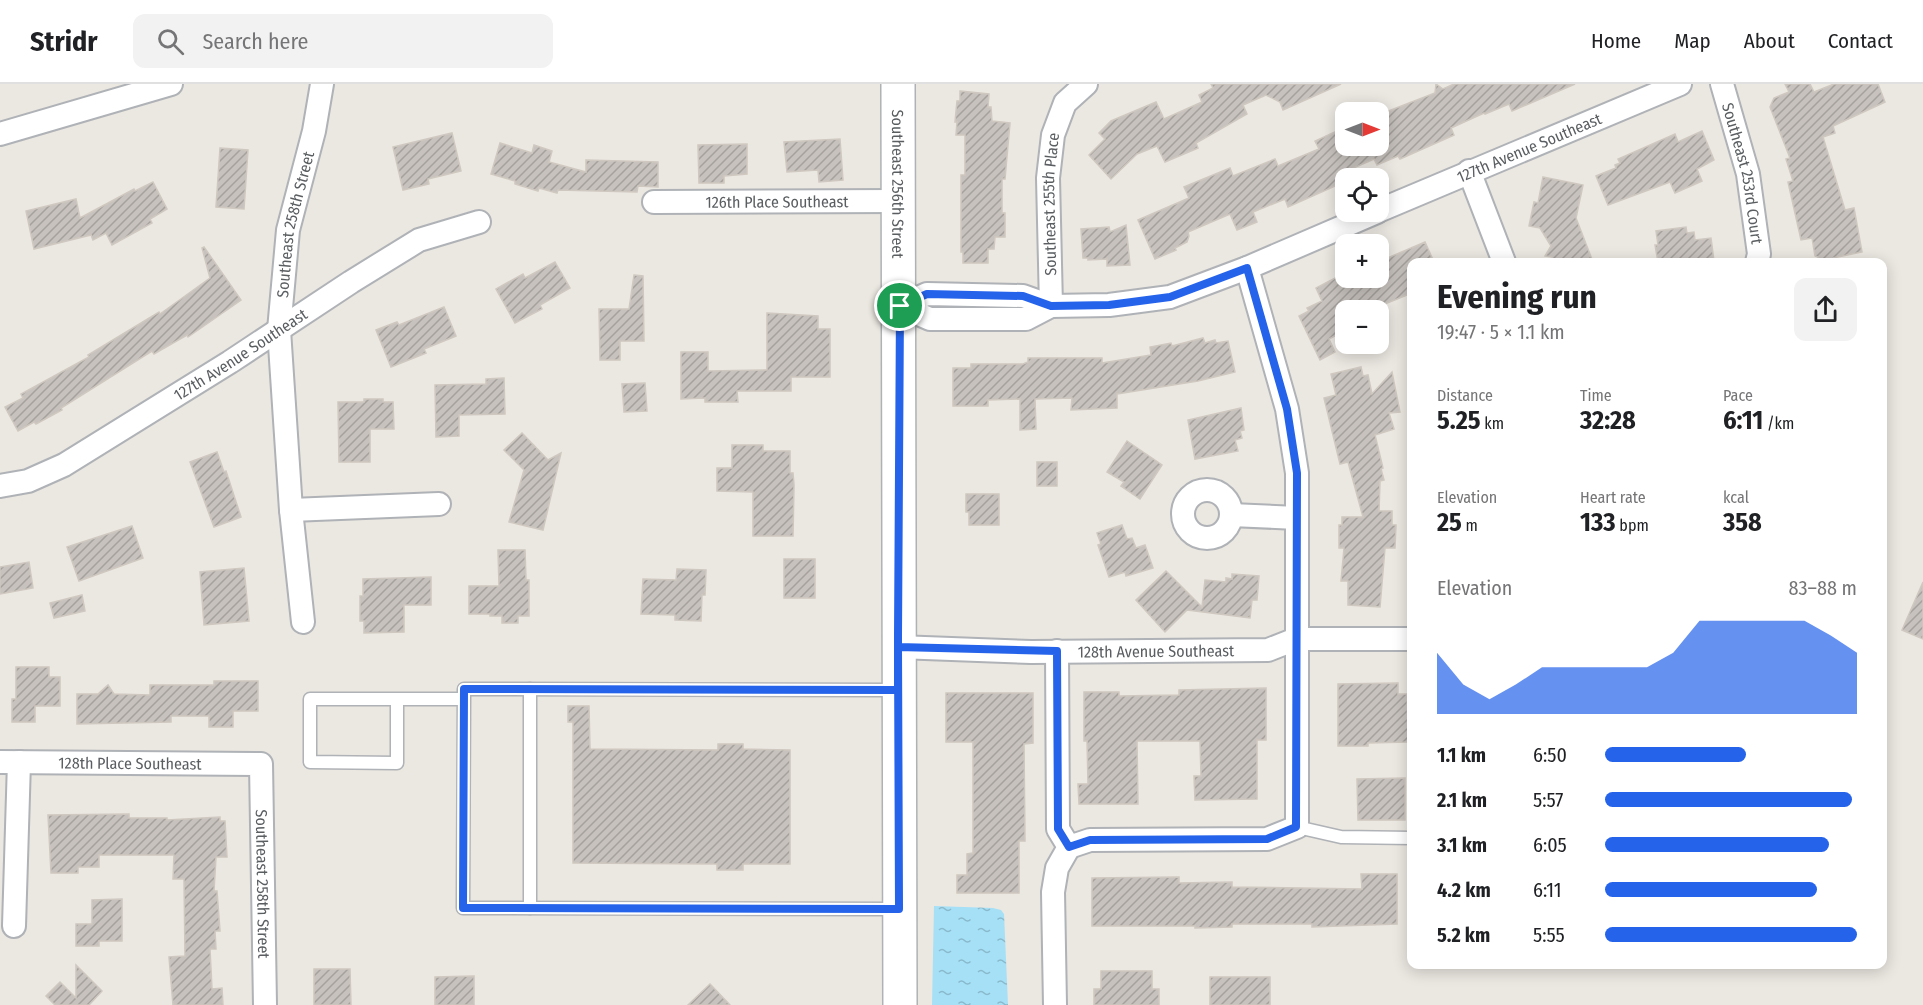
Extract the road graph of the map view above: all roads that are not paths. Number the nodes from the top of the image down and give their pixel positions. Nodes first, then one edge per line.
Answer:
1 (171, 84) edge
2 (322, 84) edge
3 (898, 84) edge
4 (1086, 84) edge
5 (1680, 84) edge
6 (1722, 84) edge
7 (0, 134) edge
8 (1469, 171) junction
9 (899, 201) junction
10 (654, 202) dead end
11 (1389, 206) edge
12 (479, 222) dead end
13 (1353, 222) edge
14 (1502, 258) edge
15 (1758, 258) edge
16 (1247, 268) junction
17 (900, 306) junction
18 (1051, 306) junction
19 (279, 330) junction
20 (0, 486) edge
21 (439, 504) dead end
22 (291, 510) junction
23 (1231, 515) dead end
24 (1297, 518) junction
25 (303, 622) dead end
26 (1296, 639) junction
27 (1407, 639) edge
28 (898, 647) junction
29 (1057, 651) junction
30 (530, 689) junction
31 (898, 690) junction
32 (397, 699) junction
33 (463, 699) junction
34 (10, 762) edge
35 (261, 764) joint
36 (1296, 827) junction
37 (1407, 838) edge
38 (1069, 847) junction
39 (530, 908) junction
40 (899, 909) junction
41 (14, 926) dead end
42 (265, 1005) edge
43 (900, 1005) edge
44 (1055, 1005) edge

1 - 7 street
2 - 19 street, Southeast 258th Street
3 - 9 main road, Southeast 256th Street
4 - 18 street, Southeast 255th Place
5 - 8 street, 127th Avenue Southeast
6 - 15 street, Southeast 253rd Court
8 - 11 street, 127th Avenue Southeast
8 - 14 street
9 - 10 street, 126th Place Southeast
9 - 17 main road, Southeast 256th Street
12 - 19 street, 127th Avenue Southeast
13 - 16 street, 127th Avenue Southeast
16 - 18 street, 127th Avenue Southeast
16 - 24 street
17 - 18 street, 127th Avenue Southeast
17 - 28 main road, Southeast 256th Street
19 - 20 street, 127th Avenue Southeast
19 - 22 street, Southeast 258th Street
21 - 22 street
22 - 25 street, Southeast 258th Street
23 - 24 street
24 - 26 street
26 - 27 street, 128th Avenue Southeast
26 - 29 street, 128th Avenue Southeast
26 - 36 street
28 - 29 street, 128th Avenue Southeast
28 - 31 main road, Southeast 256th Street
29 - 38 street
30 - 31 lane
30 - 33 lane
30 - 39 lane
31 - 40 main road, Southeast 256th Street
32 - 32 lane
32 - 33 lane
33 - 39 lane
34 - 35 street, 128th Place Southeast
34 - 41 street
35 - 42 street, Southeast 258th Street
36 - 37 lane
36 - 38 street
38 - 44 street
39 - 40 lane
40 - 43 main road, Southeast 256th Street

